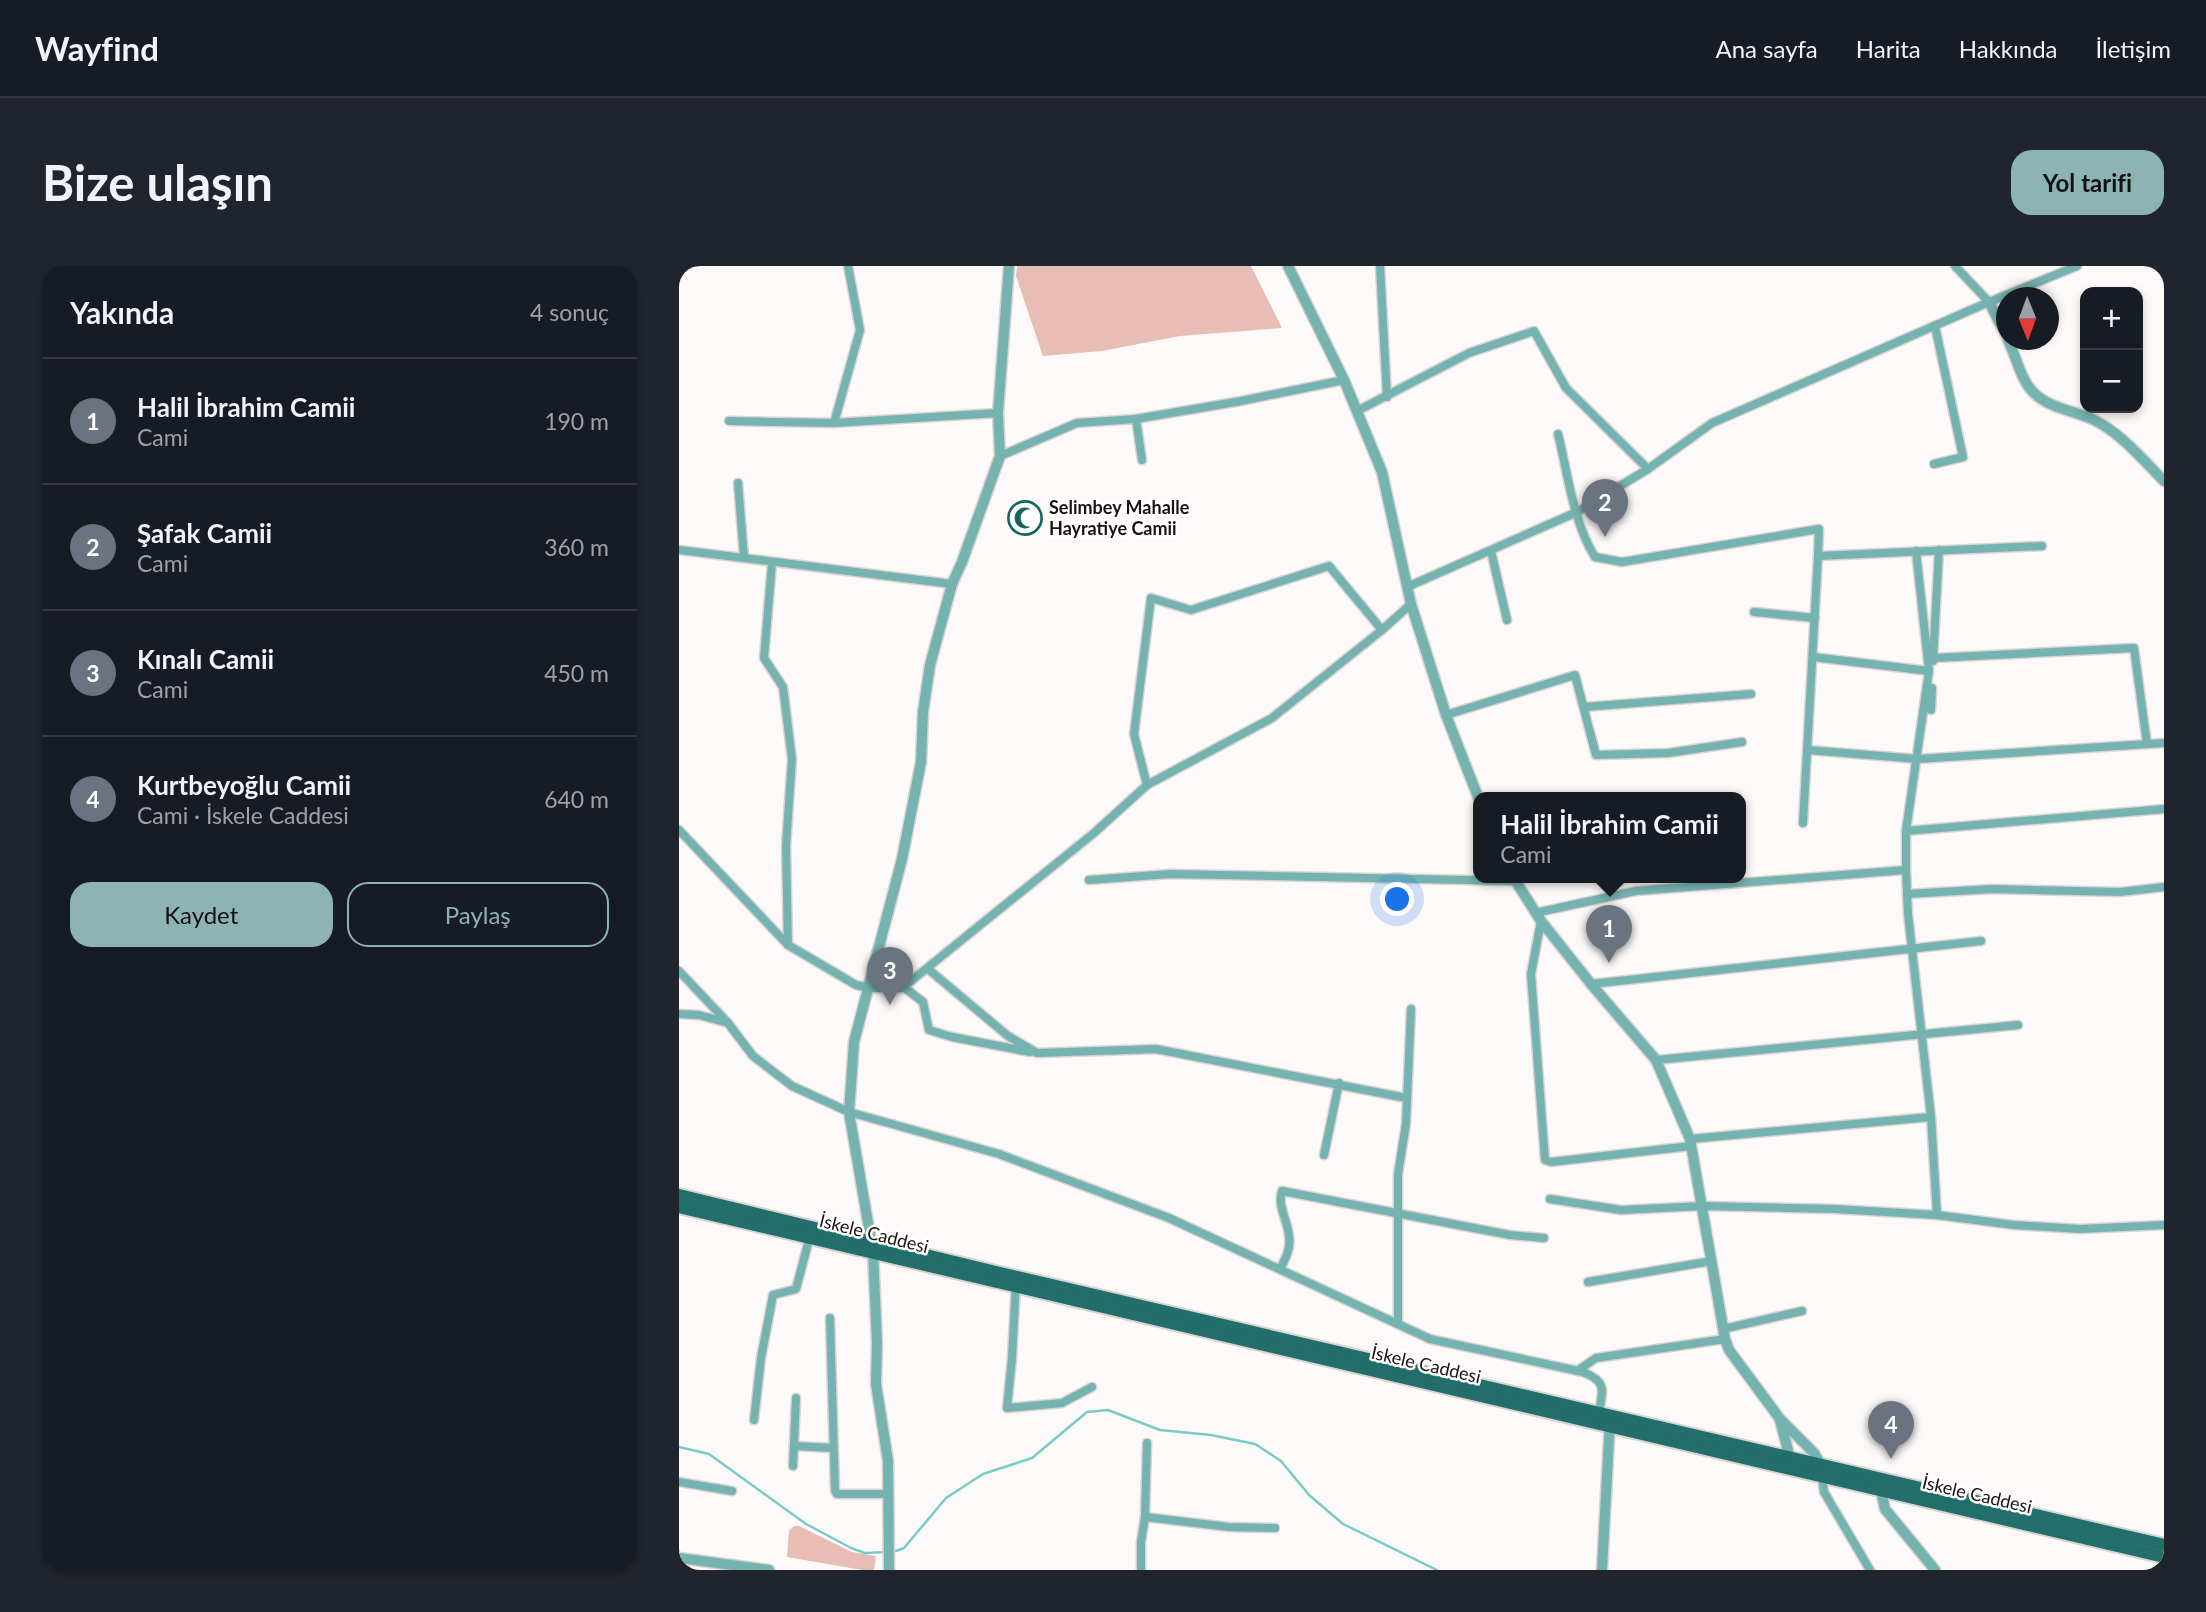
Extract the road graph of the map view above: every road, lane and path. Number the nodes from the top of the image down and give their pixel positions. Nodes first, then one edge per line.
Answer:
1 (848, 266) edge
2 (1009, 266) edge
3 (1288, 266) edge
4 (1380, 266) edge
5 (1955, 266) edge
6 (2077, 266) edge
7 (1989, 302) junction
8 (1996, 316) edge
9 (1935, 326) junction
10 (2012, 350) edge
11 (1344, 380) junction
12 (1387, 397) junction
13 (1357, 411) junction
14 (999, 413) junction
15 (1136, 419) junction
16 (729, 421) dead end
17 (834, 423) junction
18 (1558, 434) dead end
19 (1000, 456) junction
20 (1142, 460) dead end
21 (1934, 464) dead end
22 (1648, 469) junction
23 (2164, 481) edge
24 (738, 483) dead end
25 (1577, 512) junction
26 (2042, 546) dead end
27 (679, 550) edge
28 (1939, 550) junction
29 (1491, 551) junction
30 (1916, 551) junction
31 (1818, 556) junction
32 (744, 558) junction
33 (772, 563) junction
34 (952, 584) junction
35 (1408, 587) junction
36 (1411, 604) junction
37 (1754, 612) dead end
38 (1815, 618) junction
39 (1507, 620) dead end
40 (1382, 630) junction
41 (1814, 657) junction
42 (1934, 658) junction
43 (1929, 671) junction
44 (1751, 694) dead end
45 (1584, 707) junction
46 (1931, 710) dead end
47 (1446, 715) junction
48 (1742, 741) dead end
49 (2164, 743) edge
50 (2147, 744) junction
51 (1808, 750) junction
52 (1918, 759) junction
53 (1147, 785) junction
54 (1476, 792) edge
55 (2164, 809) edge
56 (1803, 823) dead end
57 (679, 830) edge
58 (1906, 831) junction
59 (1906, 870) junction
60 (1473, 878) edge
61 (1746, 879) edge
62 (1089, 880) dead end
63 (1517, 883) edge
64 (1703, 883) edge
65 (2164, 887) edge
66 (1907, 894) junction
67 (1538, 917) junction
68 (1981, 941) dead end
69 (788, 945) junction
70 (1913, 949) junction
71 (928, 969) junction
72 (679, 971) edge
73 (1591, 984) junction
74 (869, 988) junction
75 (905, 988) junction
76 (1412, 1009) dead end
77 (679, 1014) edge
78 (728, 1023) junction
79 (2018, 1025) dead end
80 (1923, 1034) junction
81 (1037, 1053) junction
82 (1655, 1060) junction
83 (1339, 1083) junction
84 (1406, 1098) junction
85 (849, 1112) junction
86 (1931, 1117) junction
87 (1691, 1142) junction
88 (1324, 1155) dead end
89 (679, 1195) edge
90 (1550, 1199) dead end
91 (1703, 1206) junction
92 (679, 1207) edge
93 (1397, 1212) junction
94 (1937, 1215) junction
95 (2164, 1225) edge
96 (810, 1236) junction
97 (1544, 1238) dead end
98 (873, 1247) junction
99 (1712, 1261) junction
100 (1280, 1269) junction
101 (1016, 1282) junction
102 (1587, 1282) dead end
103 (1802, 1311) dead end
104 (830, 1318) dead end
105 (1398, 1324) junction
106 (1724, 1334) junction
107 (1577, 1371) junction
108 (1092, 1387) dead end
109 (796, 1398) dead end
110 (1606, 1418) junction
111 (1780, 1419) junction
112 (754, 1420) dead end
113 (1147, 1443) dead end
114 (794, 1446) junction
115 (833, 1448) junction
116 (1790, 1458) junction
117 (793, 1466) dead end
118 (1821, 1471) junction
119 (679, 1482) edge
120 (732, 1491) dead end
121 (1881, 1491) junction
122 (889, 1494) junction
123 (1145, 1517) junction
124 (1275, 1528) dead end
125 (2164, 1545) edge
126 (2164, 1556) edge
127 (679, 1558) edge
128 (889, 1568) edge
129 (769, 1570) edge
130 (1141, 1570) edge
131 (1602, 1570) edge
132 (1870, 1570) edge
133 (1935, 1570) edge

1 - 17 street
2 - 14 street
3 - 11 street
4 - 12 street
5 - 7 street
6 - 7 street
7 - 8 street
7 - 9 street
9 - 21 street
9 - 22 street
10 - 23 street
11 - 13 street
11 - 15 street
12 - 13 street
12 - 22 street
13 - 35 street
14 - 17 street
14 - 19 street
15 - 19 street
15 - 20 street
16 - 17 street
18 - 25 street
19 - 34 street
22 - 25 street
24 - 32 street
25 - 29 street
25 - 31 street
26 - 28 street
27 - 32 street
28 - 30 street
28 - 42 street
29 - 35 street
29 - 39 street
30 - 31 street
30 - 43 street
31 - 38 street
32 - 33 street
33 - 34 street
33 - 69 street
34 - 74 street
35 - 36 street
36 - 40 street
36 - 47 street
37 - 38 street
38 - 41 street
40 - 53 street
40 - 53 street
41 - 43 street
41 - 51 street
42 - 46 street
42 - 50 street
43 - 52 street
44 - 45 street
45 - 47 street
45 - 48 street
47 - 54 street
49 - 50 street
50 - 52 street
51 - 52 street
51 - 56 street
52 - 58 street
53 - 71 street
55 - 58 street
57 - 69 street
58 - 59 street
59 - 61 street
59 - 66 street
60 - 62 street
63 - 67 street
64 - 67 street
65 - 66 street
66 - 70 street
67 - 73 street
67 - 87 street
68 - 70 street
69 - 74 street
70 - 73 street
70 - 80 street
71 - 75 street
71 - 81 street
72 - 78 street
73 - 82 street
74 - 75 street
74 - 85 street
75 - 81 street
76 - 84 street
77 - 78 street
78 - 85 street
79 - 80 street
80 - 82 street
80 - 86 street
81 - 83 street
82 - 87 street
83 - 84 street
83 - 88 street
84 - 93 street
85 - 98 street
85 - 100 street
86 - 87 street
86 - 94 street
87 - 91 street
89 - 98 main road
90 - 91 street
91 - 94 street
91 - 99 street
92 - 96 main road, İskele Caddesi
93 - 97 street
93 - 100 street
93 - 105 street
94 - 95 street
96 - 98 main road, İskele Caddesi
96 - 112 street
98 - 101 main road, İskele Caddesi
98 - 122 street
99 - 102 street
99 - 106 street
100 - 105 street
101 - 108 street
101 - 110 main road, İskele Caddesi
101 - 110 main road
103 - 106 street
104 - 115 street
105 - 107 street
106 - 107 street
106 - 111 street
107 - 110 street
109 - 114 street
110 - 116 main road
110 - 118 main road, İskele Caddesi
110 - 131 street
111 - 116 street
111 - 118 street
113 - 123 street
114 - 115 street
114 - 117 street
115 - 122 street
116 - 118 main road
118 - 121 main road, İskele Caddesi
118 - 125 main road
118 - 132 street
119 - 120 street
121 - 126 main road, İskele Caddesi
121 - 133 street
122 - 128 street
123 - 124 street
123 - 130 street
127 - 129 street

